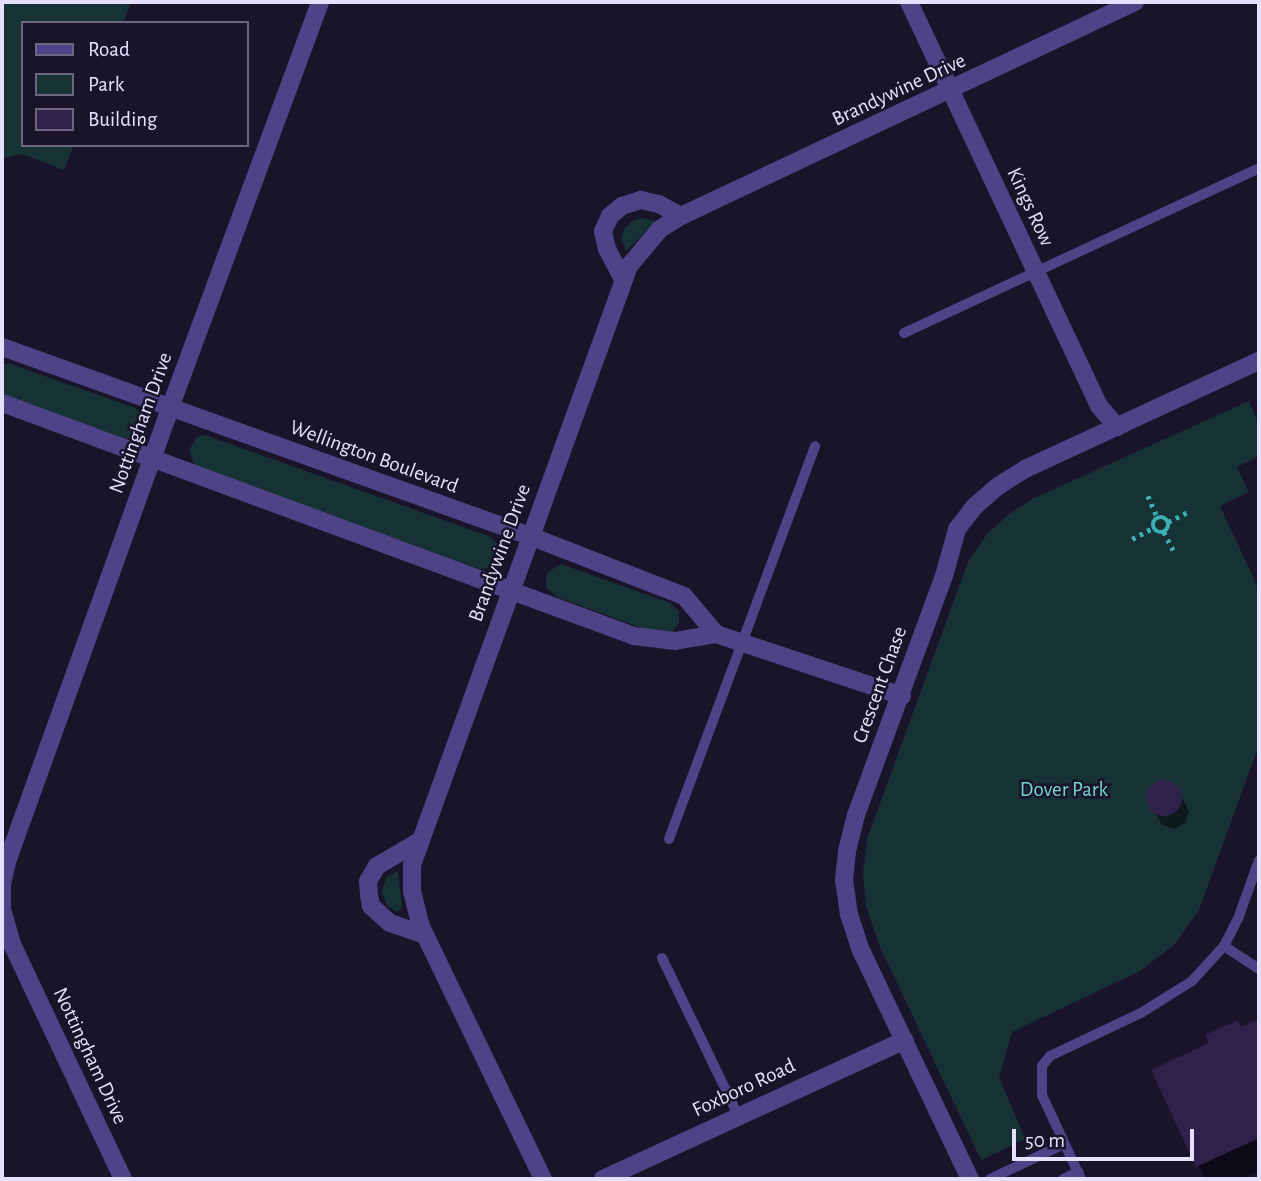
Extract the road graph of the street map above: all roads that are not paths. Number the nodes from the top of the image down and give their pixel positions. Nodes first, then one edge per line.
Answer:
1 (320, 2) edge
2 (909, 2) edge
3 (1135, 2) edge
4 (950, 91) junction
5 (1259, 168) edge
6 (681, 216) junction
7 (1036, 273) junction
8 (623, 279) junction
9 (904, 333) dead end
10 (2, 347) edge
11 (1259, 361) edge
12 (2, 403) edge
13 (170, 408) junction
14 (1116, 427) junction
15 (815, 446) dead end
16 (151, 460) junction
17 (530, 536) junction
18 (510, 589) junction
19 (716, 634) junction
20 (741, 642) junction
21 (902, 696) junction
22 (669, 839) dead end
23 (418, 842) junction
24 (1259, 860) edge
25 (5, 861) edge
26 (425, 935) junction
27 (1224, 946) junction
28 (9, 950) edge
29 (662, 958) dead end
30 (1259, 968) edge
31 (905, 1041) junction
32 (738, 1115) junction
33 (1064, 1144) junction
34 (1079, 1176) edge
35 (123, 1179) edge
36 (543, 1179) edge
37 (603, 1179) edge
38 (970, 1179) edge
39 (990, 1179) edge
40 (1063, 1179) edge

1 - 13 street, Nottingham Drive
2 - 4 street, Kings Row
3 - 4 street, Brandywine Drive
4 - 6 street, Brandywine Drive
4 - 7 street, Kings Row
5 - 7 lane
6 - 8 street, Brandywine Drive
6 - 8 street
7 - 9 lane
7 - 14 street, Kings Row
8 - 17 street, Brandywine Drive
10 - 13 street, Wellington Boulevard
11 - 14 street, Crescent Chase
12 - 16 street
13 - 16 street, Nottingham Drive
13 - 17 street, Wellington Boulevard
14 - 21 street, Crescent Chase
15 - 20 lane
16 - 18 street
16 - 25 street, Nottingham Drive
17 - 18 street, Brandywine Drive
17 - 19 street, Wellington Boulevard
18 - 19 street
18 - 23 street, Brandywine Drive
19 - 20 street
20 - 21 street
20 - 22 lane
21 - 31 street, Crescent Chase
23 - 26 street, Brandywine Drive
23 - 26 street
24 - 27 lane
25 - 28 street, Nottingham Drive
26 - 36 street, Brandywine Drive
27 - 30 lane
27 - 33 lane
28 - 35 street, Nottingham Drive
29 - 32 lane
31 - 32 street, Foxboro Road
31 - 38 street, Crescent Chase
32 - 37 street, Foxboro Road
33 - 34 lane
33 - 39 lane
34 - 40 lane

